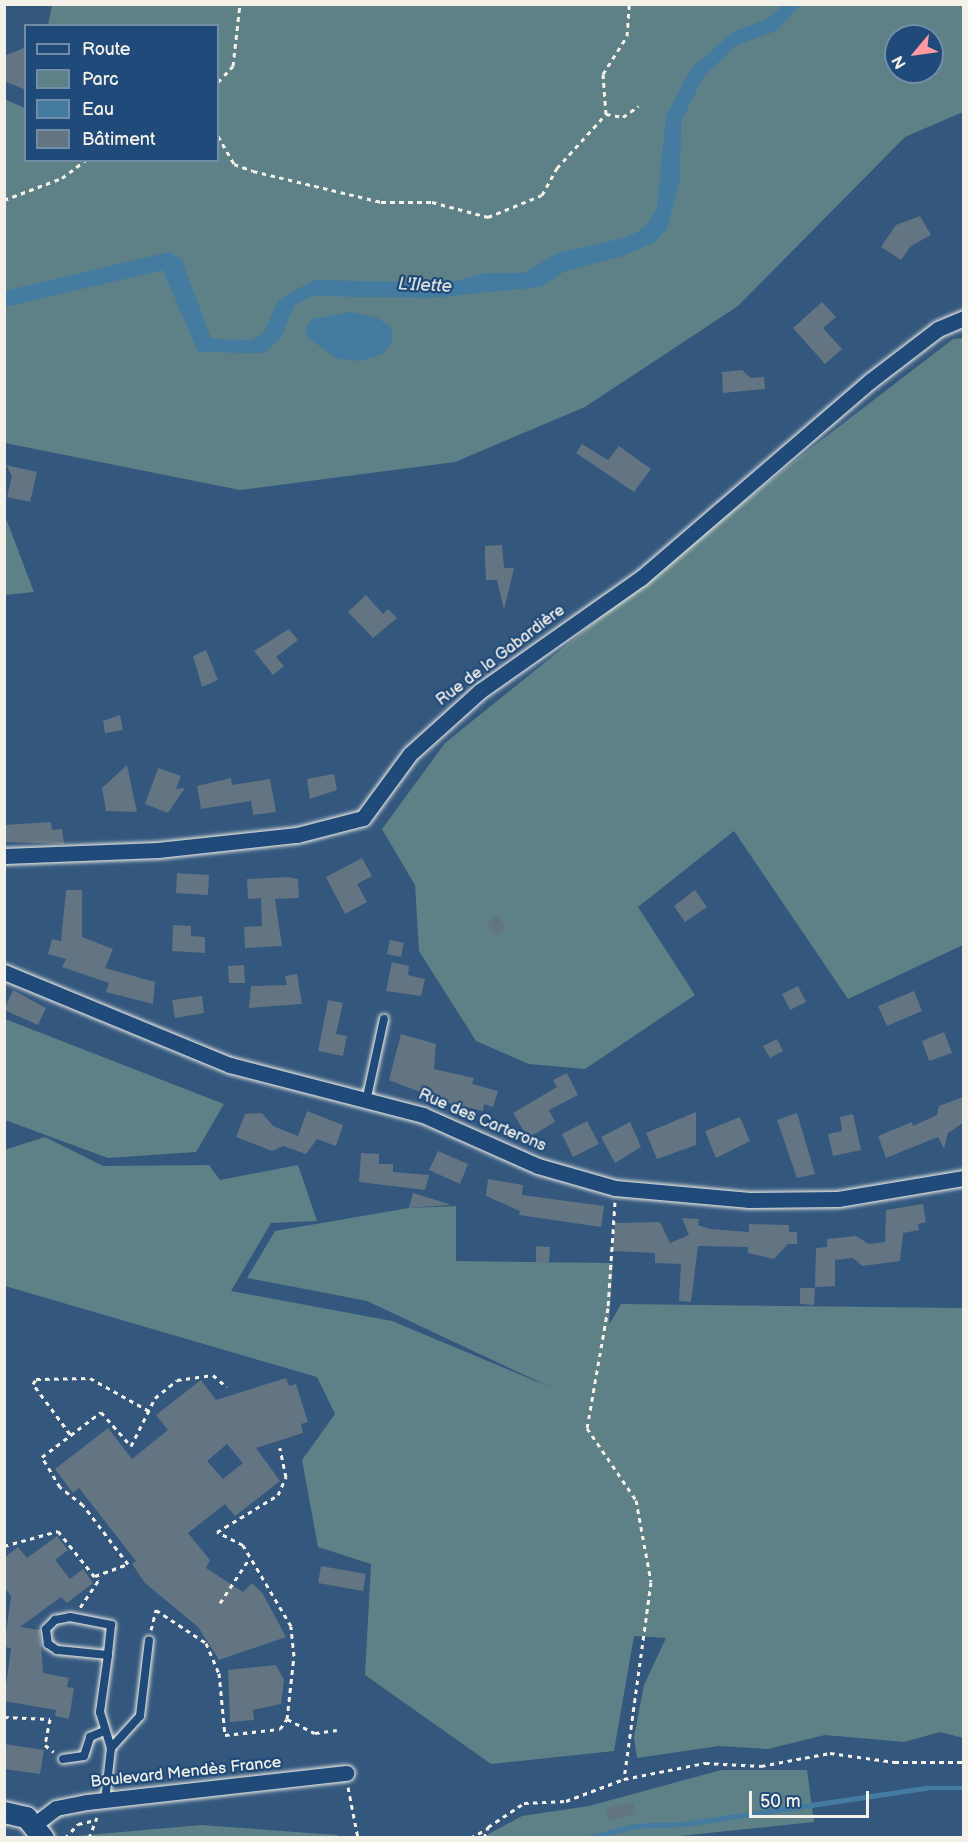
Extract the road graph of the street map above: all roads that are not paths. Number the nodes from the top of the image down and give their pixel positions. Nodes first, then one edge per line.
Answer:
1 (963, 318) edge
2 (4, 856) edge
3 (4, 972) edge
4 (384, 1019) dead end
5 (367, 1097) junction
6 (963, 1178) edge
7 (148, 1641) road end
8 (108, 1655) junction
9 (104, 1731) junction
10 (111, 1748) junction
11 (63, 1759) road end
12 (346, 1773) road end
13 (102, 1801) junction
14 (4, 1812) edge
15 (39, 1831) edge

1 - 2 street, Rue de la Gabardière
3 - 5 street, Rue des Carterons
4 - 5 lane
5 - 6 street, Rue des Carterons
7 - 10 lane
8 - 8 lane
8 - 9 lane
9 - 10 lane
9 - 11 lane
10 - 13 lane
12 - 13 street, Boulevard Mendès France
13 - 15 street, Boulevard Mendès France
14 - 15 street

